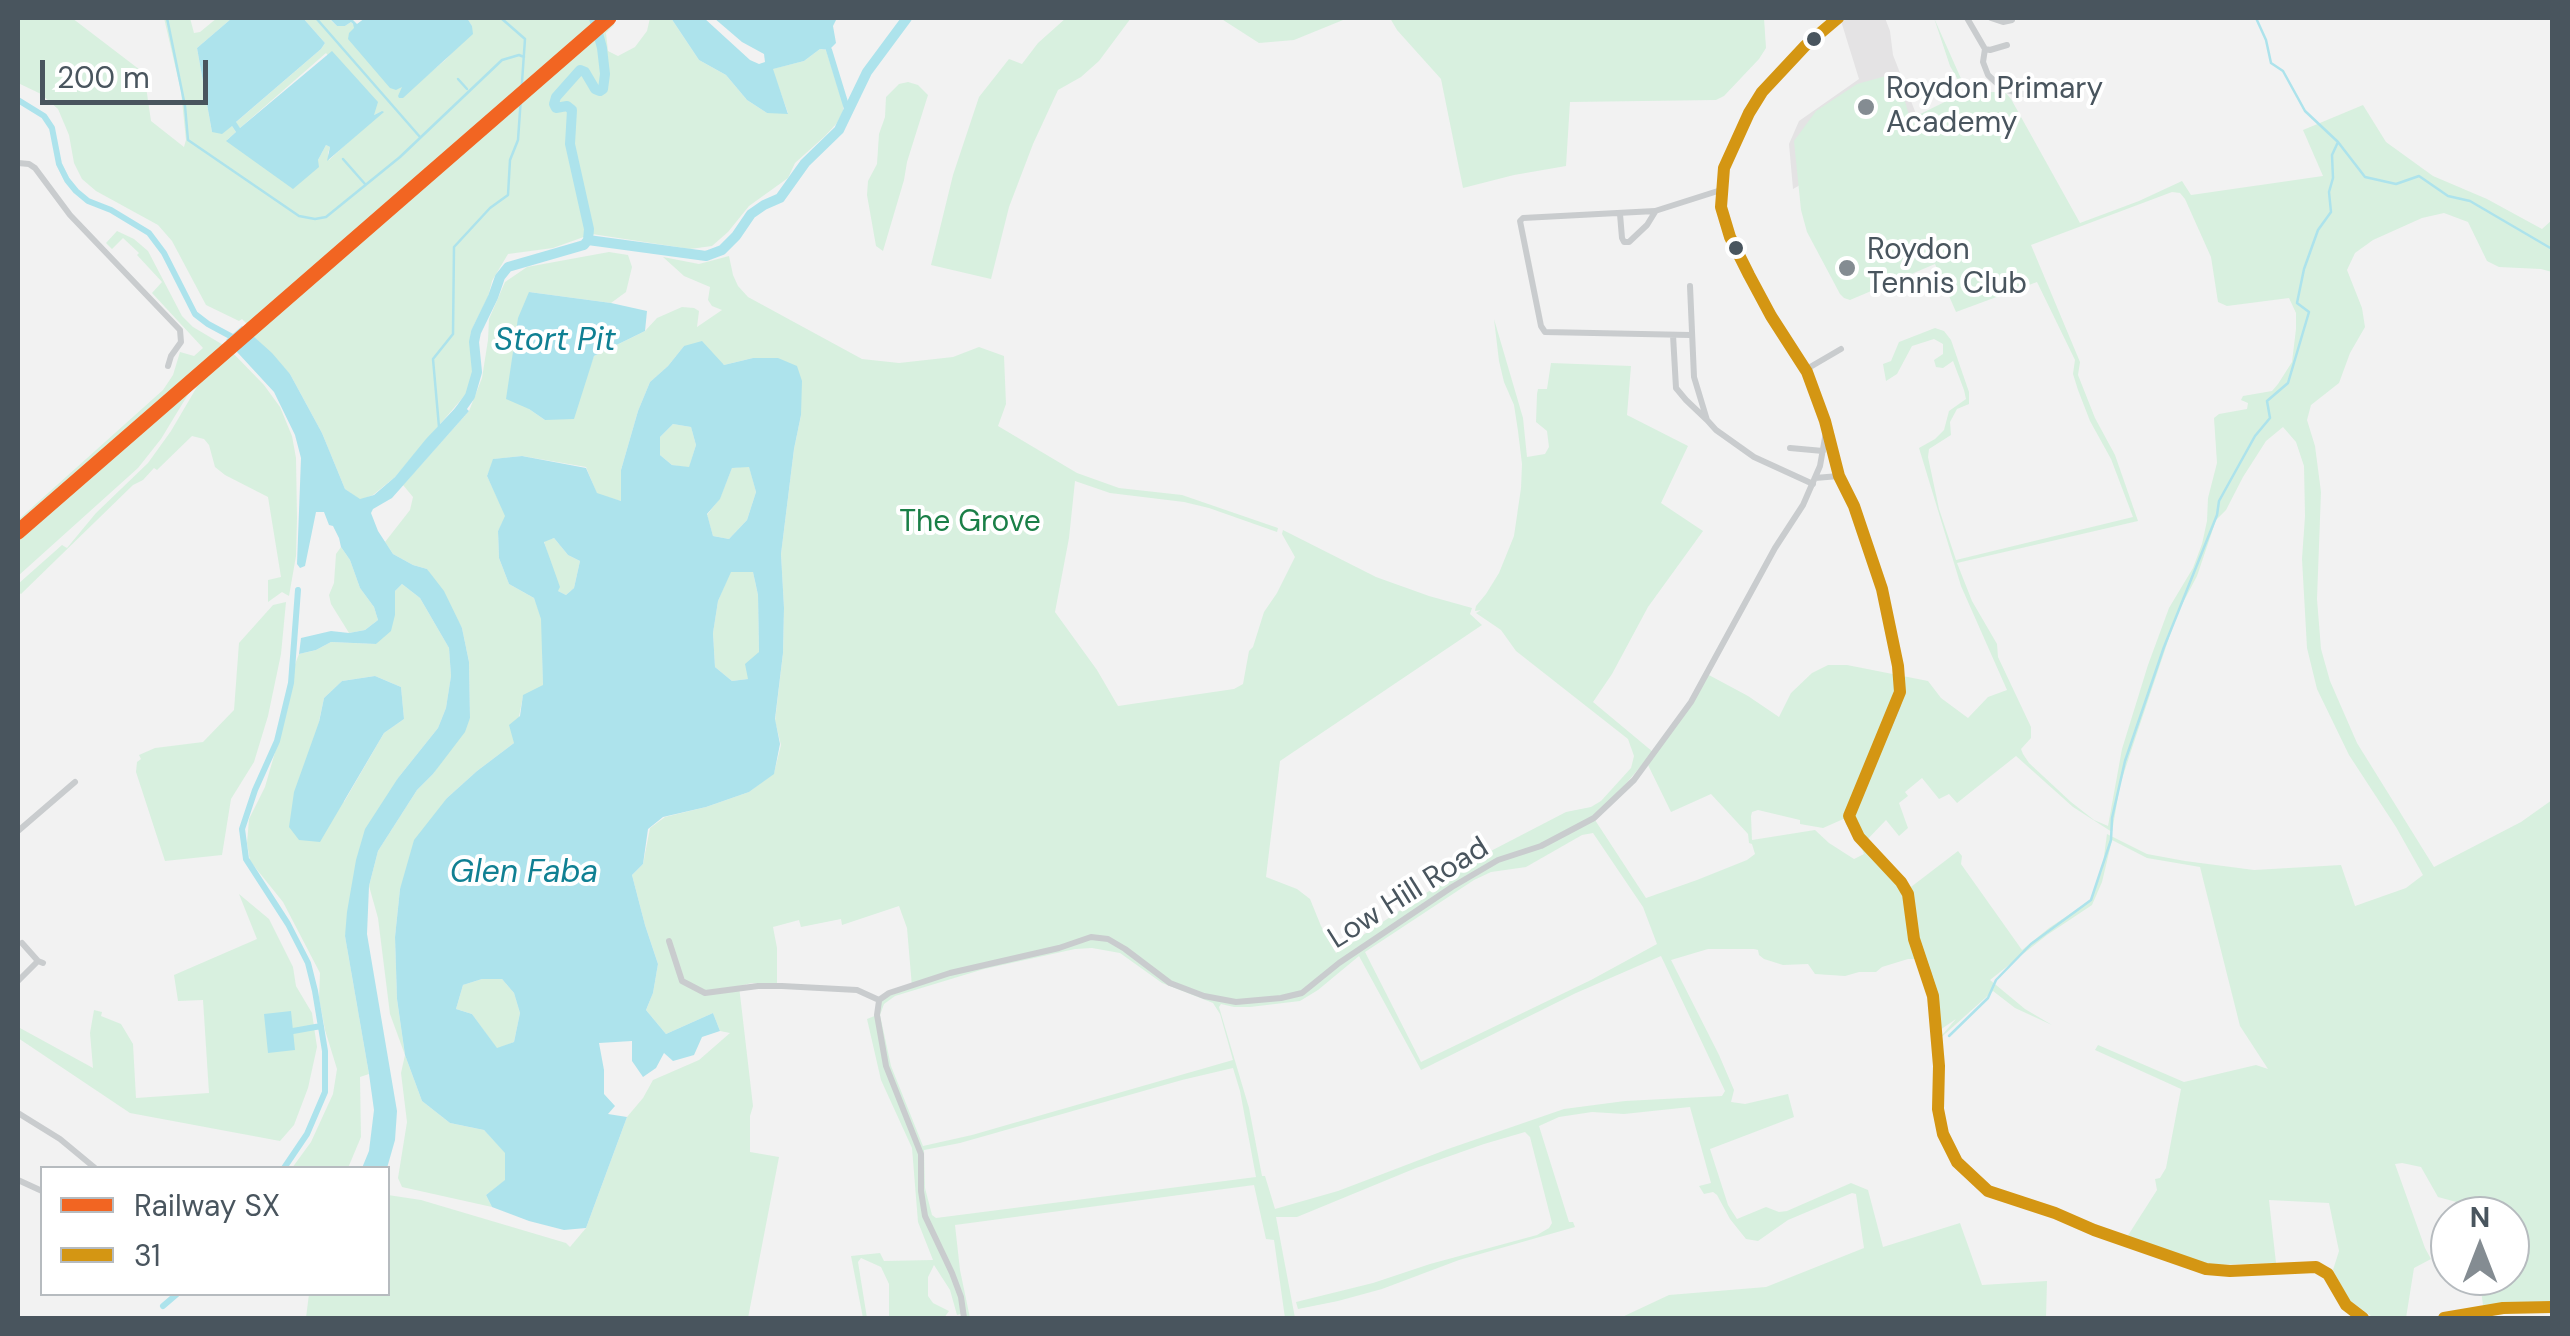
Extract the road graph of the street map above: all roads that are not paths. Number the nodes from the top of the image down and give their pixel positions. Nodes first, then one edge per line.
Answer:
1 (1838, 18) edge
2 (1967, 18) edge
3 (1992, 18) edge
4 (2012, 20) edge
5 (2006, 46) dead end
6 (1985, 49) junction
7 (2032, 96) dead end
8 (18, 163) edge
9 (1721, 190) junction
10 (1656, 212) junction
11 (1620, 214) junction
12 (1690, 286) dead end
13 (1673, 334) junction
14 (1690, 335) junction
15 (1842, 349) dead end
16 (168, 366) dead end
17 (1806, 370) junction
18 (1702, 400) junction
19 (1692, 406) junction
20 (1707, 420) junction
21 (1826, 432) junction
22 (1790, 448) dead end
23 (1823, 451) junction
24 (1839, 476) junction
25 (1814, 481) junction
26 (76, 782) dead end
27 (18, 832) edge
28 (669, 941) dead end
29 (22, 943) dead end
30 (18, 981) edge
31 (879, 1000) junction
32 (18, 1112) edge
33 (92, 1166) edge
34 (2552, 1307) edge
35 (964, 1318) edge
36 (2363, 1318) edge
37 (2444, 1318) edge

1 - 9 main road
2 - 6 street
3 - 4 street
5 - 6 street
6 - 7 street
8 - 16 street
9 - 10 street
9 - 17 main road
10 - 11 street
10 - 11 street
11 - 13 street
12 - 14 street
13 - 14 street
13 - 19 street
14 - 18 street
15 - 17 street
17 - 21 main road
18 - 19 street
18 - 20 street
19 - 20 street
20 - 25 street
21 - 23 street, Low Hill Road
21 - 24 main road
22 - 23 street
23 - 25 street, Low Hill Road
24 - 25 street
24 - 36 main road
25 - 31 street, Low Hill Road
26 - 27 street
28 - 31 street
29 - 30 street
31 - 35 street
32 - 33 street
34 - 37 main road

